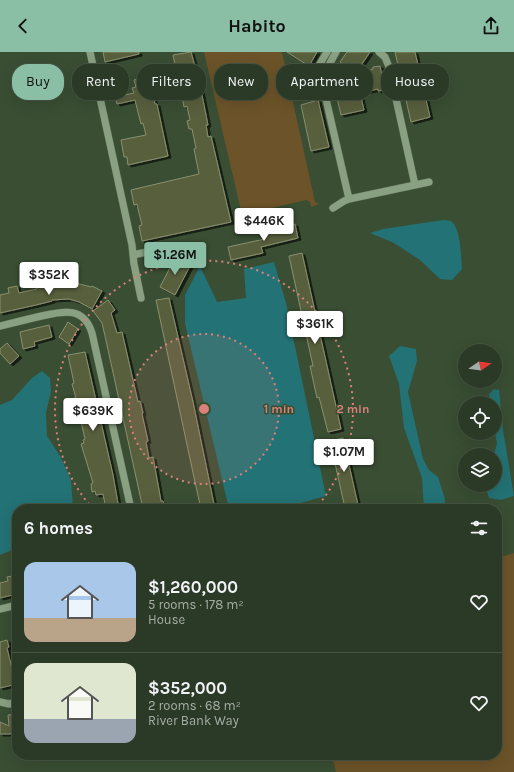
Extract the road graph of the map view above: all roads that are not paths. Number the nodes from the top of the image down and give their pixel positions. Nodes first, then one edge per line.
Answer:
1 (90, 52) edge
2 (328, 52) edge
3 (336, 52) edge
4 (380, 52) edge
5 (320, 64) edge
6 (329, 64) edge
7 (326, 100) edge
8 (429, 182) dead end
9 (416, 185) junction
10 (349, 199) junction
11 (333, 208) dead end
12 (165, 248) dead end
13 (134, 255) junction
14 (141, 298) dead end
15 (0, 326) edge
16 (130, 504) edge
17 (12, 606) edge
18 (0, 609) edge
19 (0, 702) edge
20 (12, 703) edge

1 - 13 street
2 - 5 street
3 - 6 street
4 - 9 street
7 - 10 street
8 - 9 street
9 - 10 street
10 - 11 street
12 - 13 street
13 - 14 street
15 - 16 street
17 - 18 street
19 - 20 street

